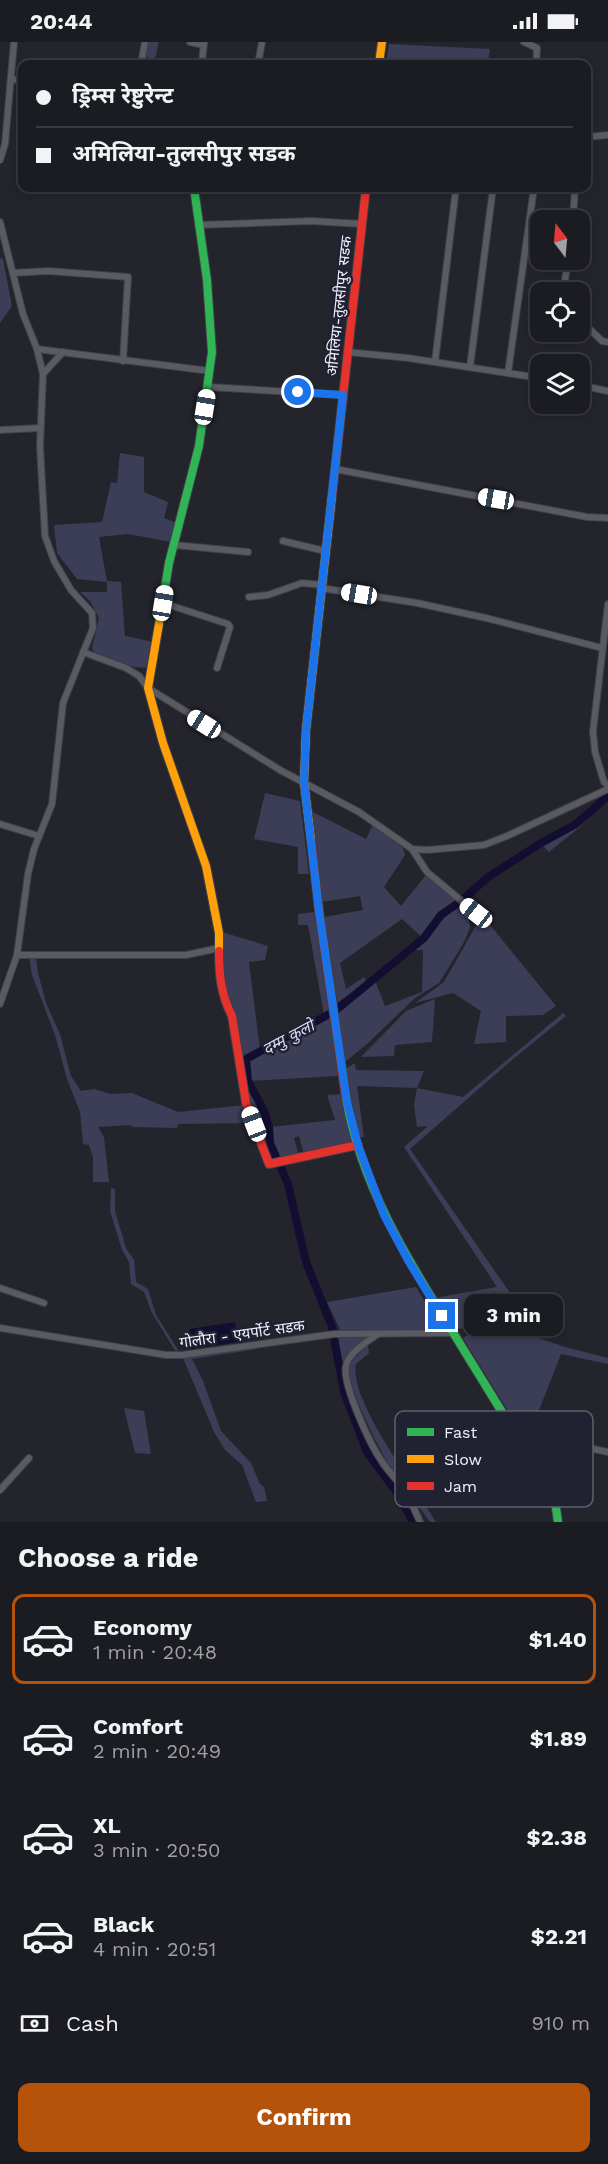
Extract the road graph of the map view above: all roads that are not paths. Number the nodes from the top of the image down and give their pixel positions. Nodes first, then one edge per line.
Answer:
1 (14, 42) edge
2 (144, 42) edge
3 (189, 42) edge
4 (262, 42) edge
5 (381, 42) edge
6 (524, 42) edge
7 (204, 43) edge
8 (142, 60) edge
9 (202, 60) edge
10 (259, 60) edge
11 (379, 60) edge
12 (536, 60) edge
13 (12, 79) junction
14 (18, 80) edge
15 (608, 135) edge
16 (591, 137) edge
17 (0, 160) edge
18 (195, 192) edge
19 (366, 192) edge
20 (456, 192) edge
21 (492, 192) edge
22 (533, 192) edge
23 (575, 192) edge
24 (574, 210) edge
25 (0, 222) edge
26 (362, 224) junction
27 (199, 225) junction
28 (0, 252) edge
29 (8, 252) junction
30 (13, 273) junction
31 (590, 330) edge
32 (608, 342) edge
33 (37, 349) junction
34 (63, 352) junction
35 (347, 352) junction
36 (123, 361) junction
37 (435, 362) junction
38 (470, 367) junction
39 (210, 371) junction
40 (508, 373) junction
41 (43, 374) junction
42 (530, 376) edge
43 (208, 387) junction
44 (590, 388) edge
45 (608, 391) edge
46 (343, 395) junction
47 (40, 428) junction
48 (0, 430) edge
49 (335, 469) junction
50 (608, 518) edge
51 (283, 541) dead end
52 (174, 545) junction
53 (326, 551) junction
54 (248, 552) dead end
55 (321, 587) junction
56 (249, 597) dead end
57 (163, 603) junction
58 (608, 604) edge
59 (602, 648) junction
60 (83, 652) junction
61 (217, 668) dead end
62 (148, 688) junction
63 (304, 782) junction
64 (608, 787) edge
65 (0, 824) edge
66 (39, 836) junction
67 (412, 849) junction
68 (476, 913) dead end
69 (219, 948) junction
70 (17, 955) junction
71 (2, 995) edge
72 (0, 1004) edge
73 (358, 1145) junction
74 (0, 1288) edge
75 (44, 1303) dead end
76 (0, 1328) edge
77 (453, 1333) junction
78 (379, 1334) junction
79 (501, 1411) edge
80 (593, 1449) edge
81 (608, 1452) edge
82 (29, 1458) dead end
83 (395, 1478) edge
84 (0, 1490) edge
85 (413, 1507) edge
86 (556, 1507) edge
87 (420, 1522) edge
88 (558, 1522) edge

1 - 13 street
2 - 8 street
3 - 7 street
4 - 10 street
5 - 11 main road
6 - 12 street
7 - 9 street
13 - 14 street
13 - 17 street
15 - 16 street
18 - 27 main road
19 - 26 main road, अमिलिया-तुलसीपुर सडक
20 - 37 street
21 - 38 street
22 - 40 street
23 - 24 street
25 - 29 street
26 - 27 street
26 - 35 main road, अमिलिया-तुलसीपुर सडक
27 - 39 main road
28 - 29 street
29 - 30 street
30 - 33 street
30 - 36 street
31 - 32 street
33 - 34 street
33 - 41 street
34 - 36 street
34 - 41 street
35 - 37 street
35 - 46 main road, अमिलिया-तुलसीपुर सडक
36 - 39 street
37 - 38 street
38 - 40 street
39 - 43 main road
40 - 42 street
41 - 47 street
43 - 46 street
43 - 52 main road
44 - 45 street
46 - 49 main road, अमिलिया-तुलसीपुर सडक
47 - 48 street
47 - 60 street
49 - 50 street
49 - 53 main road, अमिलिया-तुलसीपुर सडक
51 - 53 street
52 - 54 street
52 - 57 main road
53 - 55 main road, अमिलिया-तुलसीपुर सडक
55 - 56 street
55 - 59 street
55 - 63 main road, अमिलिया-तुलसीपुर सडक
57 - 61 street
57 - 62 main road
58 - 59 street
59 - 64 street
60 - 62 street
60 - 66 street
62 - 63 street
62 - 69 main road
63 - 67 street
63 - 73 main road, अमिलिया-तुलसीपुर सडक
64 - 67 street
65 - 66 street
66 - 70 street
67 - 68 street
69 - 70 street
69 - 73 main road
70 - 71 street
71 - 72 street
73 - 77 main road, अमिलिया-तुलसीपुर सडक
74 - 75 street
76 - 78 street, गोलौरा - एयर्पोर्ट सडक
77 - 78 street, गोलौरा - एयर्पोर्ट सडक
77 - 79 main road, अमिलिया-तुलसीपुर सडक
78 - 83 street
80 - 81 street
82 - 84 street
85 - 87 street
86 - 88 main road, अमिलिया-तुलसीपुर सडक

